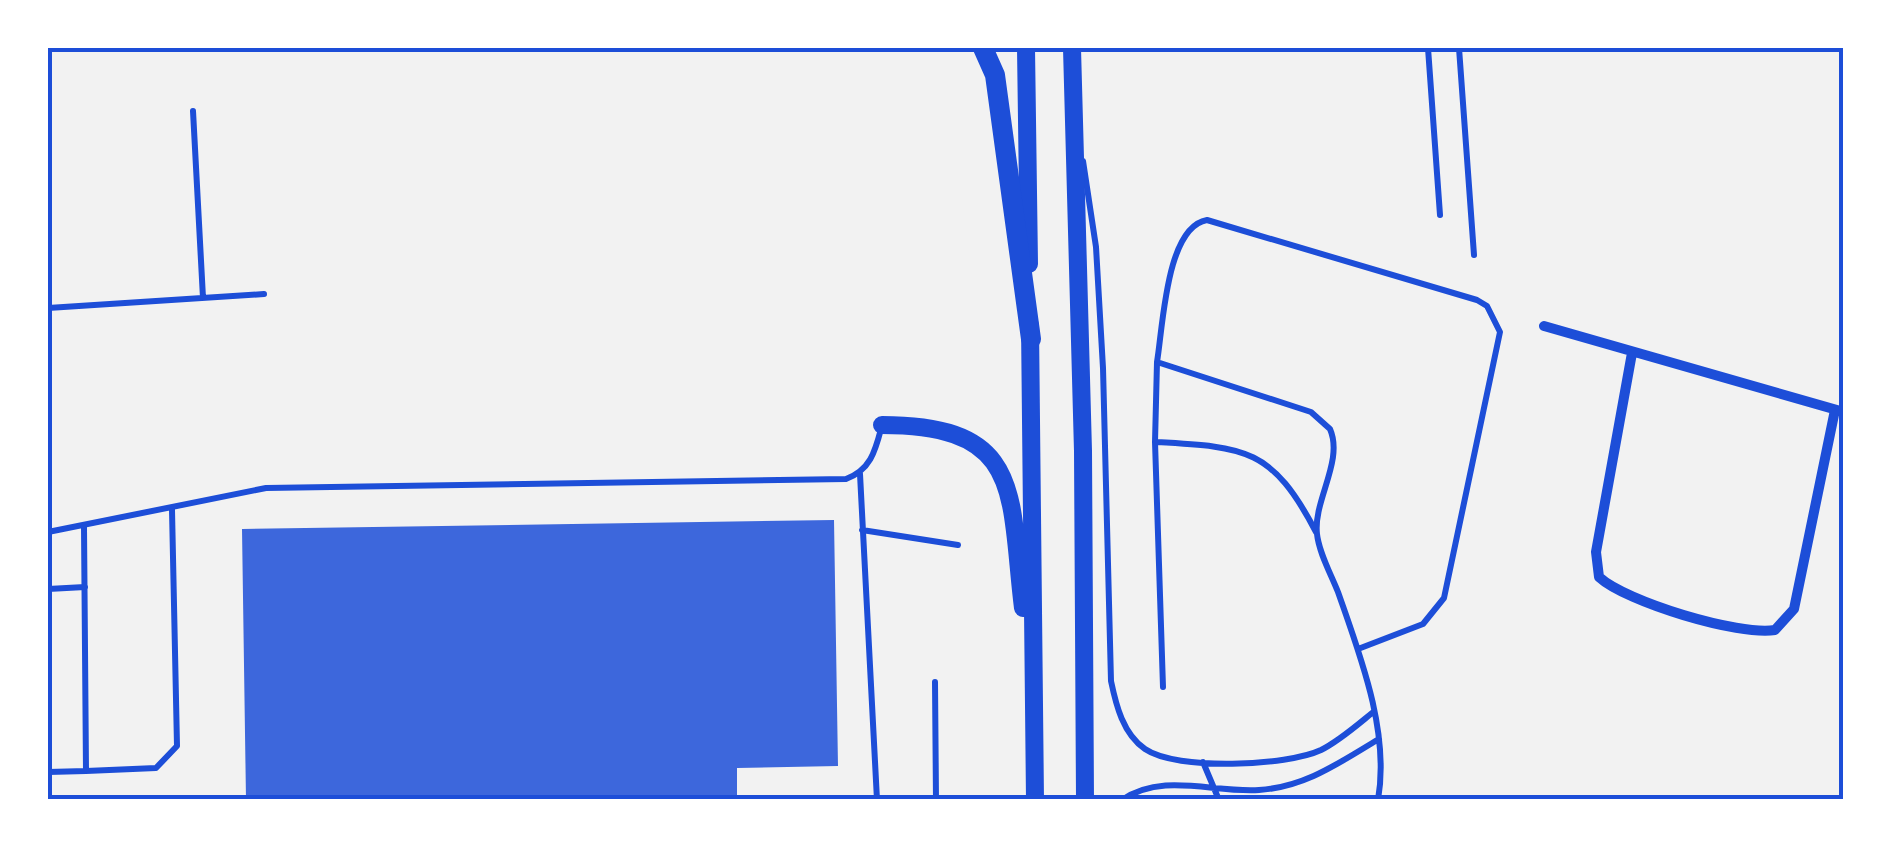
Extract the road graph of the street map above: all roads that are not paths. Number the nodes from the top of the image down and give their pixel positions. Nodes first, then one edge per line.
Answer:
1 (983, 48) edge
2 (1026, 48) edge
3 (1072, 48) edge
4 (1428, 48) edge
5 (1460, 48) edge
6 (193, 111) dead end
7 (1074, 125) junction
8 (1440, 215) dead end
9 (1474, 255) dead end
10 (264, 294) dead end
11 (203, 298) junction
12 (48, 308) edge
13 (1544, 326) dead end
14 (1031, 339) junction
15 (1632, 353) junction
16 (1158, 362) junction
17 (1839, 411) edge
18 (882, 425) joint
19 (1156, 442) junction
20 (860, 474) junction
21 (172, 510) junction
22 (84, 526) junction
23 (862, 530) junction
24 (48, 532) edge
25 (1317, 534) junction
26 (958, 546) dead end
27 (85, 587) junction
28 (48, 589) edge
29 (1358, 649) junction
30 (935, 682) dead end
31 (1163, 687) dead end
32 (1034, 698) junction
33 (1372, 713) junction
34 (1379, 739) junction
35 (1203, 762) junction
36 (86, 770) junction
37 (48, 772) edge
38 (1214, 788) junction
39 (877, 800) edge
40 (936, 800) edge
41 (1035, 800) edge
42 (1085, 800) edge
43 (1122, 800) edge
44 (1219, 800) edge
45 (1378, 800) edge

1 - 14 main road
2 - 14 main road
3 - 7 main road
4 - 8 lane
5 - 9 lane
6 - 11 lane
7 - 35 lane
7 - 42 main road
10 - 11 lane
11 - 12 lane
13 - 15 street
14 - 32 main road
15 - 17 street
15 - 17 street
16 - 19 lane
16 - 25 lane
16 - 29 lane
18 - 20 lane
18 - 32 main road
19 - 25 lane
19 - 31 lane
20 - 21 lane
20 - 23 lane
21 - 22 lane
21 - 36 lane
22 - 24 lane
22 - 27 lane
23 - 26 lane
23 - 39 lane
25 - 29 lane
27 - 28 lane
27 - 36 lane
29 - 33 lane
30 - 40 lane
32 - 41 main road
33 - 34 lane
33 - 35 lane
34 - 38 lane
34 - 45 lane
35 - 38 lane
36 - 37 lane
38 - 43 lane
38 - 44 lane

